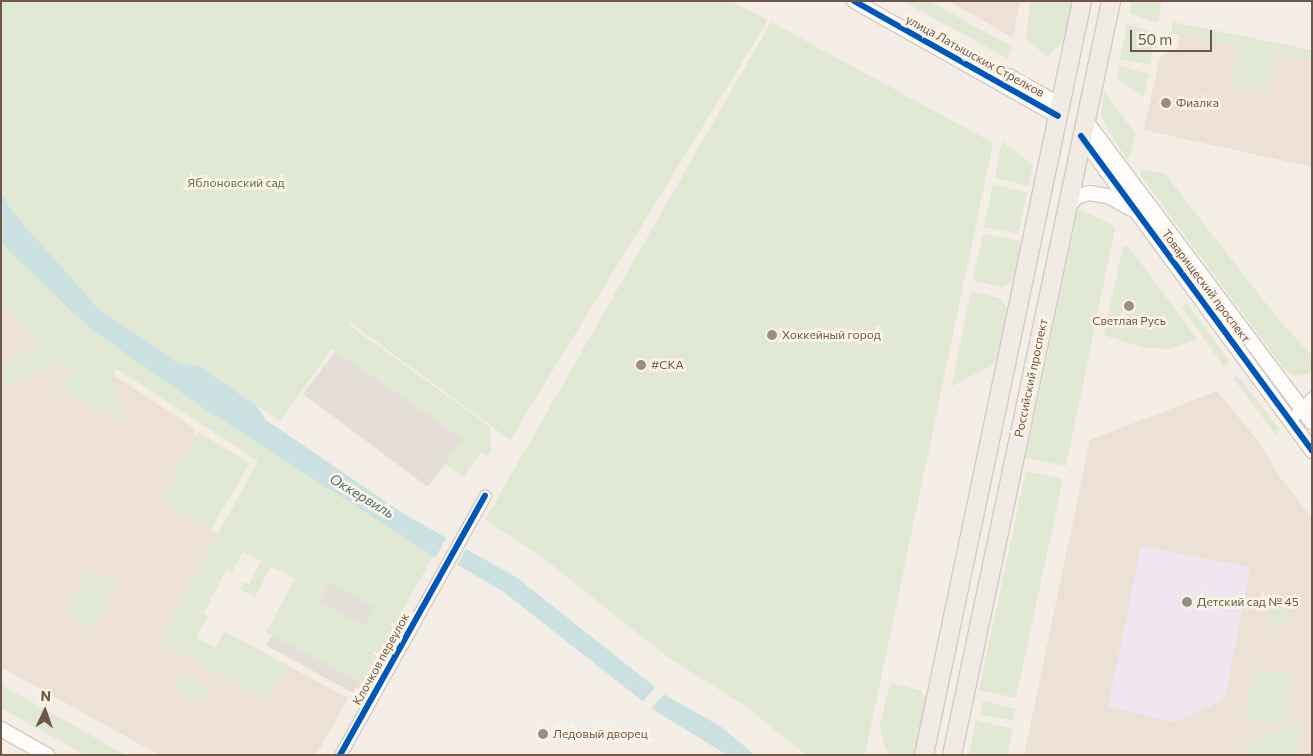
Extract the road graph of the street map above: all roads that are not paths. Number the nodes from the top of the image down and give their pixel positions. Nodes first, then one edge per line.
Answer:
1 (854, 1) edge
2 (873, 1) edge
3 (1082, 1) edge
4 (1111, 1) edge
5 (1059, 111) junction
6 (1083, 128) junction
7 (1066, 210) junction
8 (1139, 215) junction
9 (1312, 397) edge
10 (1303, 410) junction
11 (1290, 420) junction
12 (1312, 422) edge
13 (1312, 451) edge
14 (485, 496) dead end
15 (1, 729) edge
16 (47, 755) edge
17 (340, 755) edge
18 (924, 755) edge
19 (952, 755) edge

1 - 5 street, улица Латышских Стрелков
2 - 5 street, улица Латышских Стрелков
3 - 5 main road
4 - 6 main road, Российский проспект
5 - 6 main road, улица Латышских Стрелков
5 - 18 main road
6 - 7 main road, Российский проспект
6 - 8 street, Товарищеский проспект
6 - 10 street, Товарищеский проспект
7 - 8 street
7 - 19 main road, Российский проспект
8 - 11 street, Товарищеский проспект
9 - 10 street
10 - 11 street
10 - 12 street, Товарищеский проспект
11 - 13 street, Товарищеский проспект
14 - 17 street, Клочков переулок
15 - 16 street

